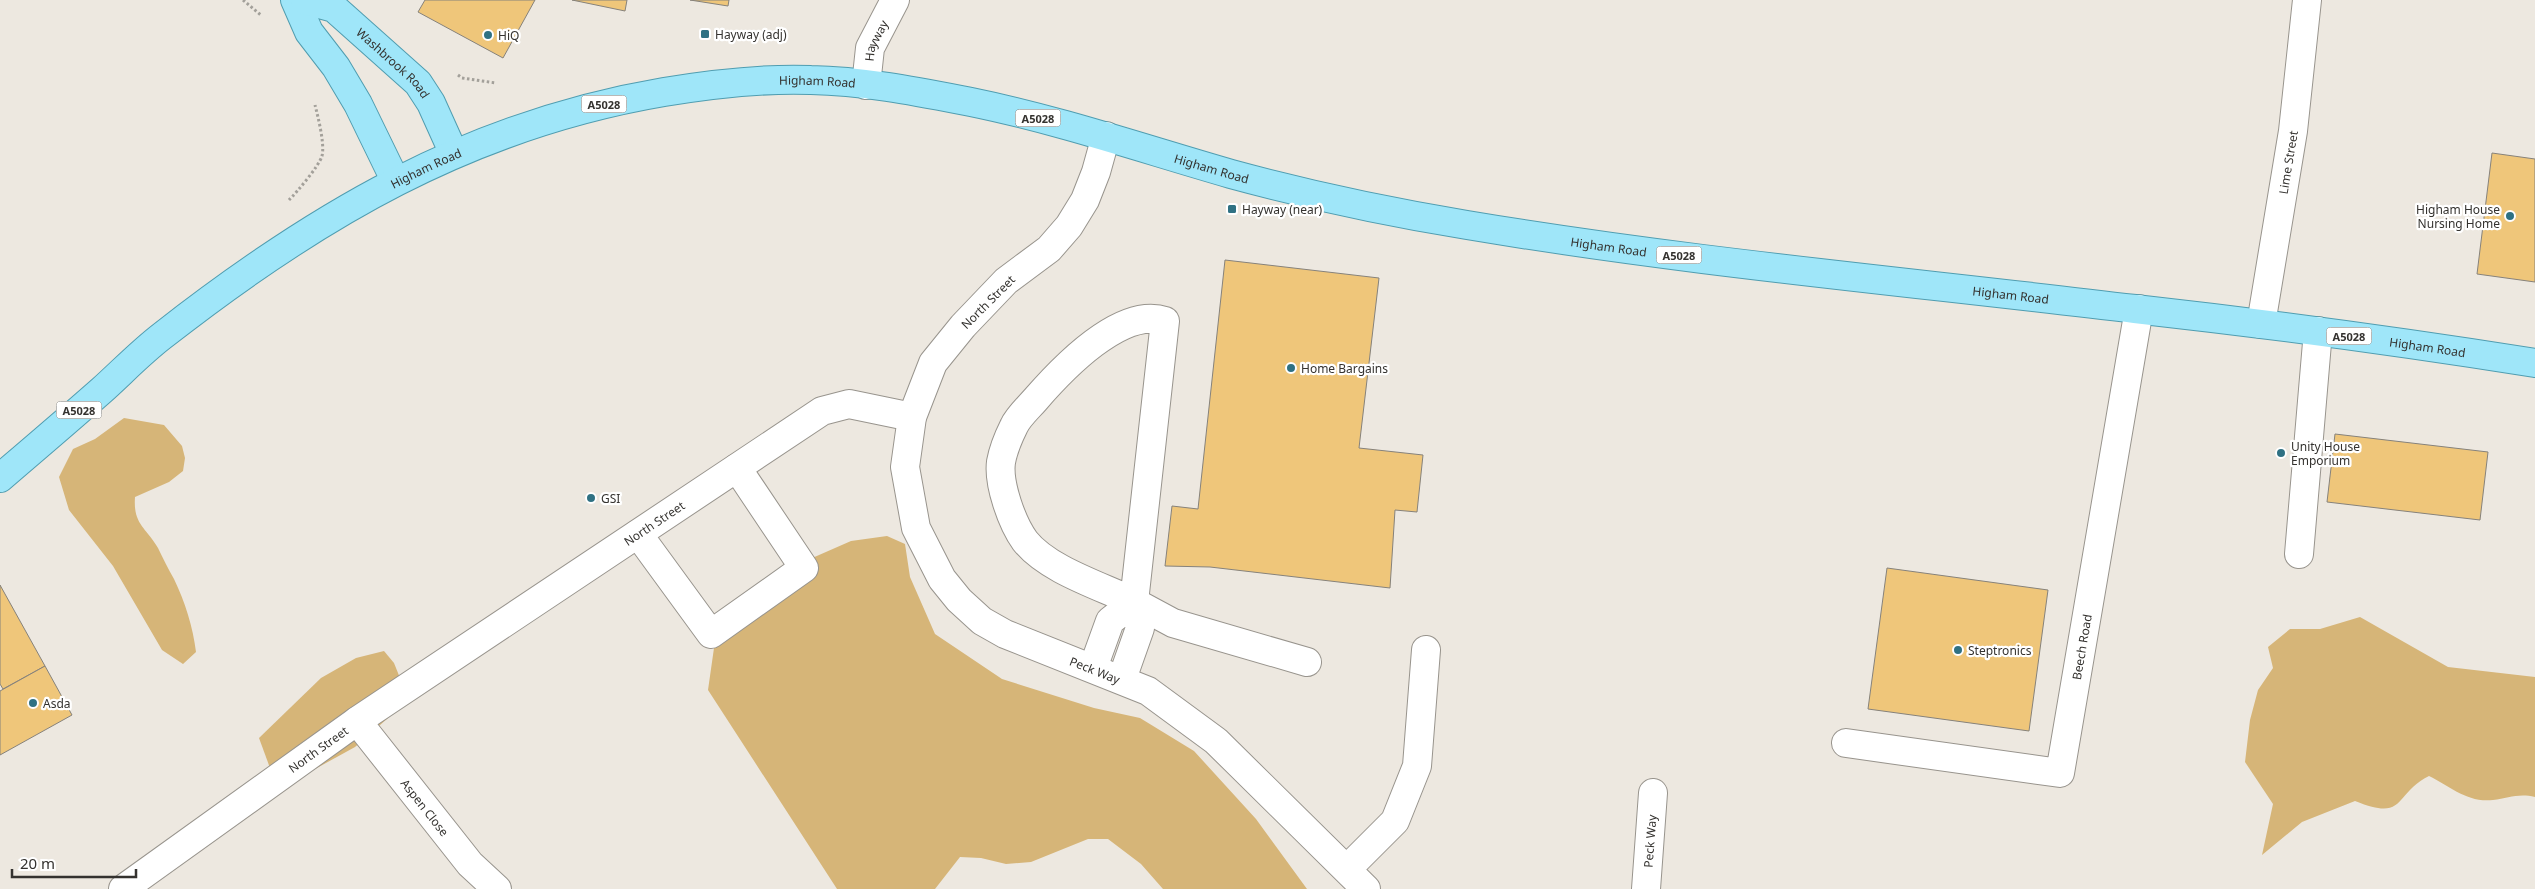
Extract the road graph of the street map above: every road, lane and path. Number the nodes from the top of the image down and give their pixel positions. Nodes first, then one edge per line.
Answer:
1 (295, 0) edge
2 (305, 0) edge
3 (895, 0) edge
4 (2307, 0) edge
5 (454, 73) dead end
6 (496, 83) dead end
7 (866, 85) junction
8 (1106, 136) junction
9 (454, 154) junction
10 (396, 180) junction
11 (2139, 309) junction
12 (2262, 324) junction
13 (2318, 331) junction
14 (2535, 363) edge
15 (912, 417) junction
16 (737, 468) junction
17 (0, 478) edge
18 (638, 534) junction
19 (2299, 554) dead end
20 (1134, 602) junction
21 (1426, 650) dead end
22 (1307, 662) dead end
23 (1093, 668) junction
24 (1122, 679) junction
25 (357, 721) junction
26 (1846, 744) dead end
27 (1653, 793) dead end
28 (1347, 869) junction
29 (123, 889) edge
30 (497, 889) edge
31 (1366, 889) edge
32 (1646, 889) edge

1 - 10 main road
2 - 9 main road, Washbrook Road
3 - 7 street, Hayway
4 - 12 street, Lime Street
5 - 6 path
7 - 8 main road, Higham Road / A5028
7 - 9 main road, Higham Road / A5028
8 - 11 main road, Higham Road / A5028
8 - 15 street, North Street
9 - 10 main road, Higham Road / A5028
10 - 17 main road, Higham Road / A5028
11 - 12 main road, Higham Road / A5028
11 - 26 street, Beech Road
12 - 13 main road, Higham Road / A5028
13 - 14 main road, Higham Road / A5028
13 - 19 street
15 - 16 street, North Street
15 - 23 street, Peck Way
16 - 18 street, North Street
16 - 18 street
18 - 25 street, North Street
20 - 20 street
20 - 22 street
20 - 23 street
20 - 24 street
21 - 28 street
23 - 24 street, Peck Way
24 - 28 street, Peck Way
25 - 29 street, North Street
25 - 30 street, Aspen Close
27 - 32 street, Peck Way
28 - 31 street, Peck Way

